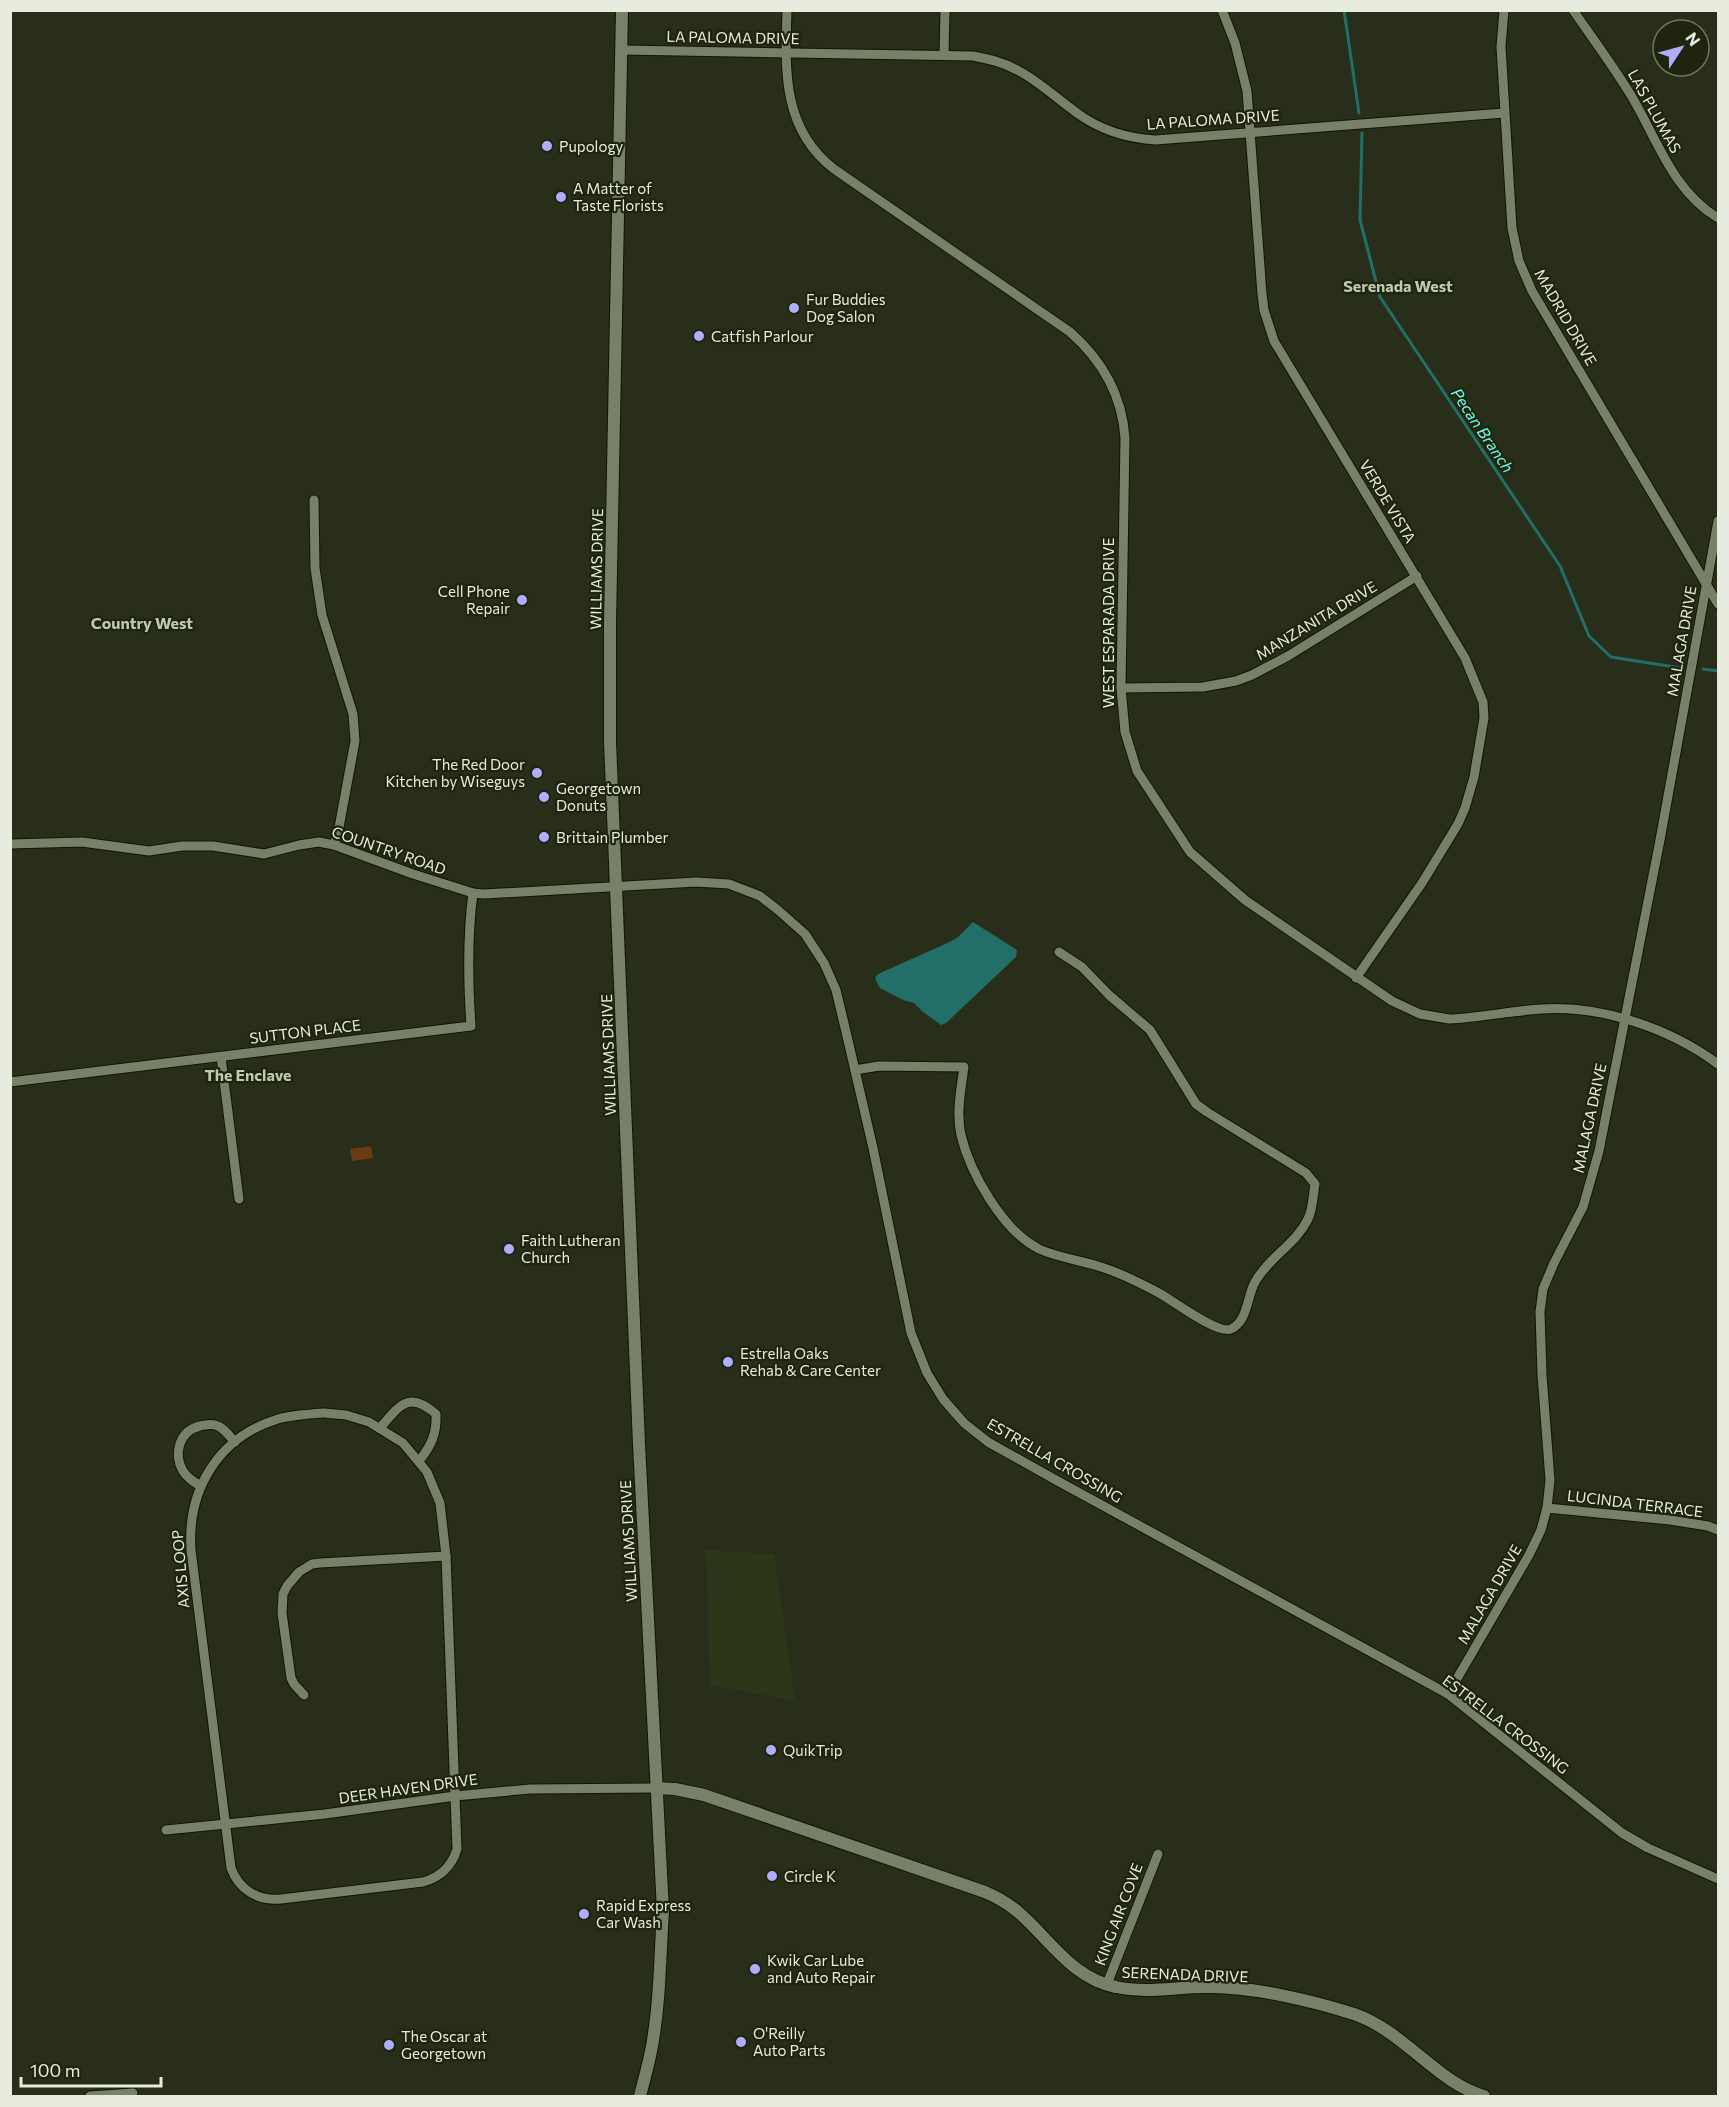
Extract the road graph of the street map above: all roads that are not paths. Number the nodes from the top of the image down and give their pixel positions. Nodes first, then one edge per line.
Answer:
1 (622, 10) edge
2 (787, 10) edge
3 (945, 10) edge
4 (1222, 10) edge
5 (1504, 10) edge
6 (1573, 10) edge
7 (622, 50) junction
8 (786, 53) junction
9 (944, 55) junction
10 (1504, 113) junction
11 (1250, 132) junction
12 (1719, 219) edge
13 (314, 500) dead end
14 (1719, 521) edge
15 (1417, 576) junction
16 (1707, 584) junction
17 (1719, 604) edge
18 (1121, 688) junction
19 (10, 844) edge
20 (334, 844) junction
21 (616, 887) junction
22 (473, 893) junction
23 (1059, 952) dead end
24 (1356, 978) junction
25 (1625, 1020) junction
26 (221, 1057) junction
27 (1719, 1064) edge
28 (855, 1070) junction
29 (10, 1082) edge
30 (239, 1199) dead end
31 (380, 1428) junction
32 (235, 1442) junction
33 (419, 1461) junction
34 (201, 1486) junction
35 (1547, 1508) junction
36 (1719, 1530) edge
37 (446, 1556) junction
38 (1448, 1694) junction
39 (304, 1695) dead end
40 (655, 1788) junction
41 (455, 1796) junction
42 (225, 1825) junction
43 (166, 1830) dead end
44 (1158, 1854) dead end
45 (1719, 1879) edge
46 (1107, 1984) junction
47 (133, 2093) dead end
48 (90, 2097) edge
49 (640, 2097) edge
50 (1484, 2097) edge

1 - 7 main road, WILLIAMS DRIVE
2 - 8 street, WEST ESPARADA DRIVE
3 - 9 street
4 - 11 street, VERDE VISTA
5 - 10 street, MADRID DRIVE
6 - 12 street, LAS PLUMAS
7 - 8 street, LA PALOMA DRIVE
7 - 21 main road, WILLIAMS DRIVE
8 - 9 street, LA PALOMA DRIVE
8 - 18 street, WEST ESPARADA DRIVE
9 - 11 street, LA PALOMA DRIVE
10 - 11 street, LA PALOMA DRIVE
10 - 16 street, MADRID DRIVE
11 - 15 street, VERDE VISTA
13 - 20 street
14 - 16 street, MALAGA DRIVE
15 - 18 street, MANZANITA DRIVE
15 - 24 street, VERDE VISTA
16 - 17 street, MADRID DRIVE
16 - 25 street, MALAGA DRIVE
18 - 24 street, WEST ESPARADA DRIVE
19 - 20 street, COUNTRY ROAD
20 - 22 street, COUNTRY ROAD
21 - 22 street, COUNTRY ROAD
21 - 28 street, ESTRELLA CROSSING
21 - 40 main road, WILLIAMS DRIVE
22 - 26 street, SUTTON PLACE
23 - 28 street
24 - 25 street, WEST ESPARADA DRIVE
25 - 27 street, WEST ESPARADA DRIVE
25 - 35 street, MALAGA DRIVE
26 - 29 street, SUTTON PLACE
26 - 30 street
28 - 38 street, ESTRELLA CROSSING
31 - 32 street, AXIS LOOP
31 - 33 street, AXIS LOOP
31 - 33 street
32 - 34 street, AXIS LOOP
32 - 34 street
33 - 37 street, AXIS LOOP
34 - 42 street, AXIS LOOP
35 - 36 street, LUCINDA TERRACE
35 - 38 street, MALAGA DRIVE
37 - 39 street
37 - 41 street, AXIS LOOP
38 - 45 street, ESTRELLA CROSSING
40 - 41 street, DEER HAVEN DRIVE
40 - 46 main road, SERENADA DRIVE
40 - 49 main road, WILLIAMS DRIVE
41 - 42 street, DEER HAVEN DRIVE
41 - 42 street, AXIS LOOP
42 - 43 street, DEER HAVEN DRIVE
44 - 46 street, KING AIR COVE
46 - 50 main road, SERENADA DRIVE
47 - 48 street

